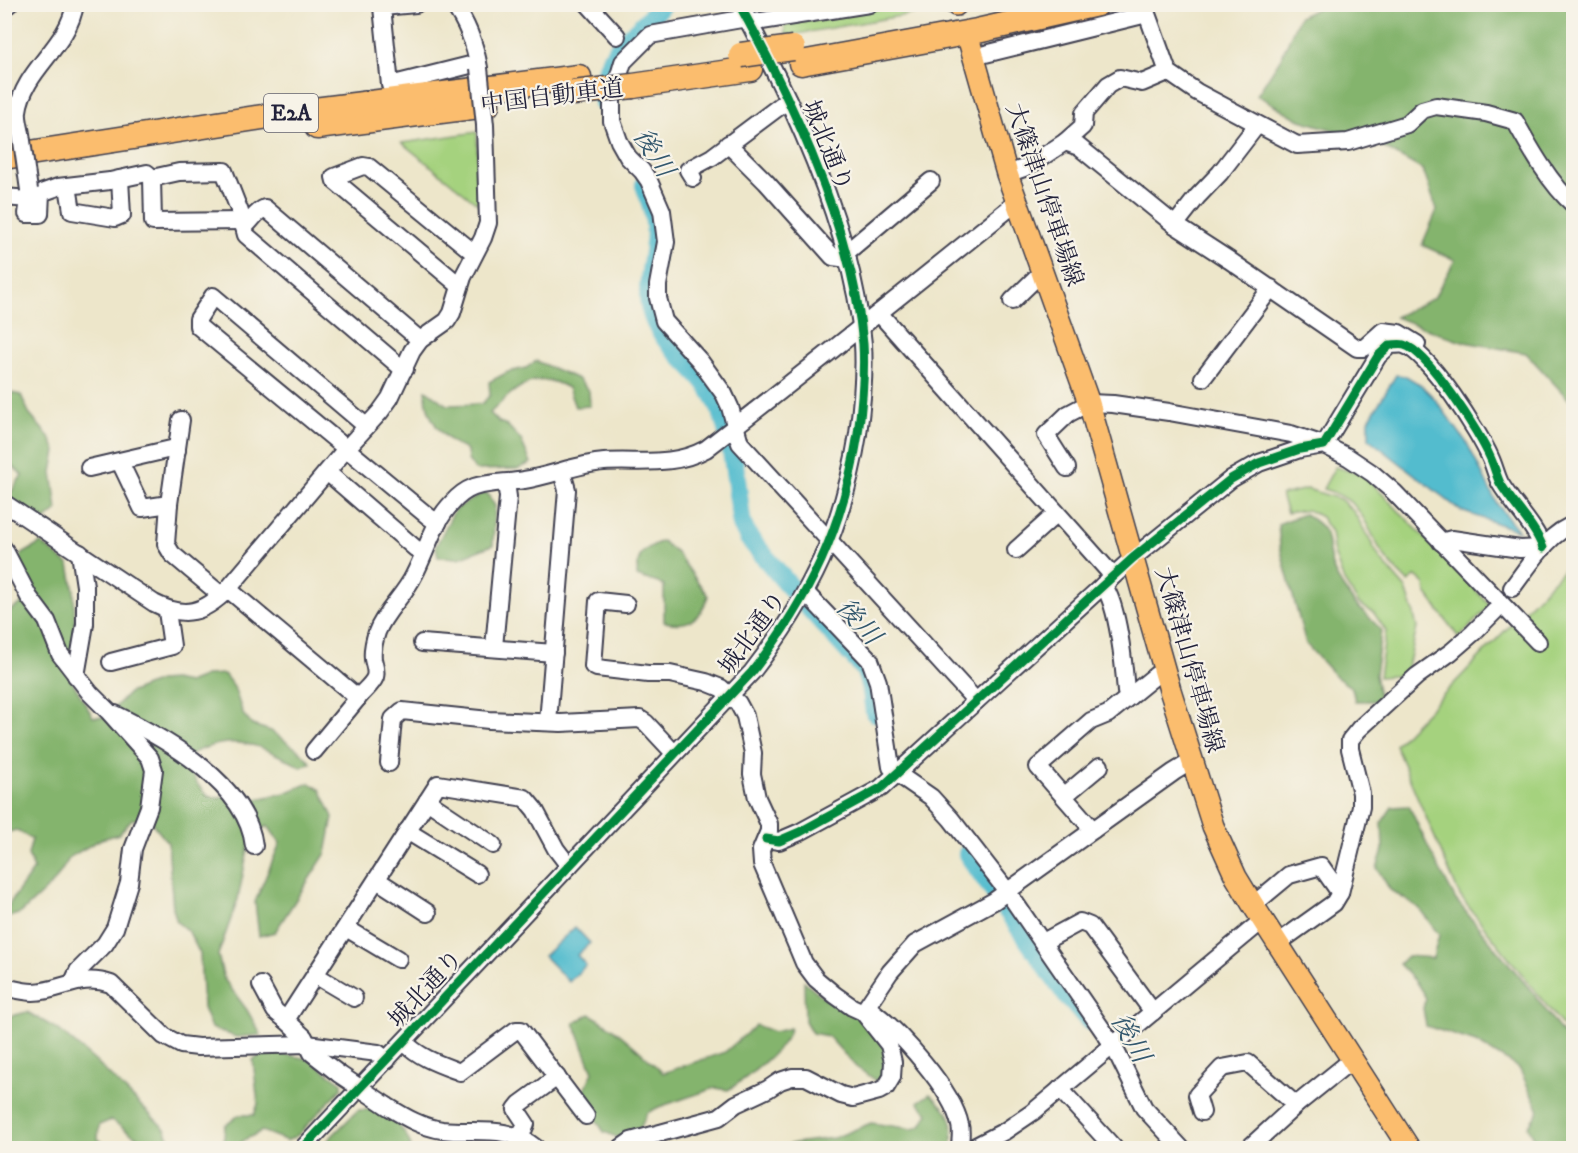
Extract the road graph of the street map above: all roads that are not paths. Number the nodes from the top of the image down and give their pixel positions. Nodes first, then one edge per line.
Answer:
1 (9, 4) edge
2 (75, 4) edge
3 (416, 4) edge
4 (453, 4) edge
5 (588, 4) edge
6 (1021, 4) edge
7 (1097, 4) edge
8 (863, 5) edge
9 (4, 7) edge
10 (745, 15) edge
11 (617, 36) dead end
12 (972, 51) joint
13 (797, 55) junction
14 (478, 66) junction
15 (1168, 72) junction
16 (576, 85) junction
17 (788, 100) junction
18 (1257, 125) junction
19 (1065, 142) junction
20 (728, 144) junction
21 (4, 157) edge
22 (4, 173) edge
23 (1007, 174) junction
24 (152, 178) junction
25 (693, 178) dead end
26 (120, 179) junction
27 (931, 181) dead end
28 (68, 186) junction
29 (29, 195) junction
30 (4, 197) edge
31 (1017, 202) junction
32 (1574, 205) edge
33 (243, 224) junction
34 (1175, 225) junction
35 (474, 253) junction
36 (848, 256) junction
37 (1042, 272) junction
38 (460, 286) junction
39 (1271, 288) junction
40 (1012, 301) dead end
41 (879, 313) junction
42 (860, 326) junction
43 (420, 340) junction
44 (1426, 360) junction
45 (405, 369) junction
46 (1203, 378) dead end
47 (1089, 403) junction
48 (182, 420) dead end
49 (366, 426) junction
50 (730, 431) junction
51 (1324, 445) junction
52 (346, 449) junction
53 (177, 450) junction
54 (120, 462) junction
55 (89, 468) dead end
56 (1067, 468) dead end
57 (327, 472) junction
58 (562, 472) junction
59 (506, 483) junction
60 (4, 503) edge
61 (169, 504) junction
62 (1056, 514) junction
63 (438, 523) junction
64 (1574, 525) edge
65 (830, 542) junction
66 (1441, 542) junction
67 (1543, 548) junction
68 (4, 549) edge
69 (1016, 550) dead end
70 (424, 552) junction
71 (80, 553) junction
72 (1133, 558) junction
73 (1108, 581) junction
74 (1512, 588) dead end
75 (225, 592) junction
76 (806, 594) junction
77 (626, 604) dead end
78 (167, 610) junction
79 (1495, 611) dead end
80 (1538, 642) dead end
81 (422, 643) dead end
82 (494, 647) junction
83 (554, 653) junction
84 (111, 662) dead end
85 (1165, 671) junction
86 (76, 676) junction
87 (731, 695) junction
88 (1129, 697) junction
89 (358, 698) junction
90 (976, 701) junction
91 (108, 711) junction
92 (548, 722) junction
93 (314, 751) dead end
94 (674, 753) junction
95 (1192, 761) junction
96 (389, 763) dead end
97 (1100, 766) dead end
98 (893, 777) junction
99 (1064, 796) junction
100 (427, 801) junction
101 (1093, 830) junction
102 (407, 831) junction
103 (766, 839) junction
104 (493, 845) dead end
105 (254, 846) dead end
106 (569, 866) junction
107 (477, 874) dead end
108 (377, 880) junction
109 (1340, 893) junction
110 (1001, 896) junction
111 (1258, 912) junction
112 (428, 913) dead end
113 (346, 928) junction
114 (1042, 942) junction
115 (1278, 943) junction
116 (398, 959) dead end
117 (315, 975) junction
118 (73, 982) junction
119 (261, 985) dead end
120 (4, 987) edge
121 (354, 998) dead end
122 (865, 1009) junction
123 (1153, 1012) junction
124 (286, 1020) junction
125 (404, 1042) junction
126 (307, 1044) junction
127 (1108, 1049) junction
128 (1353, 1059) junction
129 (387, 1060) junction
130 (557, 1077) junction
131 (1060, 1089) junction
132 (1296, 1105) junction
133 (1202, 1112) dead end
134 (586, 1116) dead end
135 (520, 1138) junction
136 (303, 1149) edge
137 (536, 1149) edge
138 (621, 1149) edge
139 (960, 1149) edge
140 (972, 1149) edge
141 (1114, 1149) edge
142 (1181, 1149) edge
143 (1250, 1149) edge
144 (1410, 1149) edge

1 - 9 street
2 - 29 street, bridge
3 - 14 street
4 - 14 street
5 - 11 street
6 - 13 highway, 中国自動車道 / E2A
7 - 13 highway, 中国自動車道 / E2A
8 - 10 street
10 - 17 street, 城北通り
10 - 50 street
12 - 15 street
12 - 23 main road, 大篠津山停車場線
13 - 16 highway, 中国自動車道 / E2A, bridge
14 - 35 street, bridge
15 - 18 street
15 - 19 street
16 - 21 highway, 中国自動車道 / E2A
16 - 22 highway, 中国自動車道 / E2A
17 - 20 street
17 - 36 street, 城北通り
18 - 32 street
18 - 34 street
19 - 23 street
19 - 34 street
20 - 25 street
20 - 36 street
23 - 31 main road, 大篠津山停車場線
24 - 26 street
24 - 33 street
24 - 33 street
26 - 28 street
26 - 28 street
27 - 36 street
28 - 29 street
29 - 30 street
31 - 37 main road, 大篠津山停車場線
31 - 41 street
33 - 43 street
33 - 45 street
34 - 39 street
35 - 38 street
35 - 38 street
36 - 42 street, 城北通り
37 - 40 street
37 - 47 main road, 大篠津山停車場線
38 - 43 street
39 - 44 street
39 - 46 street
41 - 42 street
41 - 62 street
42 - 50 street
42 - 65 street, 城北通り
43 - 45 street
44 - 51 street
44 - 67 street
45 - 49 street
47 - 51 street
47 - 56 street
47 - 72 main road, 大篠津山停車場線
48 - 53 street
49 - 52 street
49 - 52 street
50 - 58 street
50 - 65 street
51 - 66 street
51 - 72 street
52 - 57 street
52 - 63 street
53 - 54 street
53 - 61 street
54 - 55 street
54 - 61 street
57 - 70 street
57 - 75 street
58 - 59 street
58 - 83 street
59 - 63 street
59 - 82 street
60 - 71 street
61 - 75 street
62 - 69 street
62 - 73 street
63 - 70 street
64 - 67 street
65 - 76 street, 城北通り
65 - 90 street
66 - 67 street
66 - 80 street
67 - 74 street
68 - 86 street
70 - 89 street
71 - 78 street
71 - 86 street
72 - 73 street
72 - 85 main road, 大篠津山停車場線
73 - 88 street
73 - 90 street
75 - 78 street
75 - 89 street
76 - 87 street, 城北通り
76 - 98 street
77 - 87 street
78 - 84 street
79 - 109 street
81 - 82 street
82 - 83 street
83 - 92 street
85 - 88 street
85 - 95 main road, 大篠津山停車場線
86 - 91 street
87 - 94 street, 城北通り
87 - 103 street
88 - 99 street
89 - 93 street
90 - 98 street
91 - 105 street
91 - 118 street
92 - 94 street
92 - 96 street
94 - 106 street, 城北通り
95 - 101 street
95 - 111 main road, 大篠津山停車場線
97 - 99 street
98 - 103 street
98 - 110 street
99 - 101 street
100 - 102 street
100 - 104 street
100 - 106 street
101 - 110 street
102 - 107 street
102 - 108 street
103 - 122 street
106 - 125 street, 城北通り
108 - 112 street
108 - 113 street
109 - 111 street
109 - 115 street
110 - 114 street
110 - 122 street
111 - 115 main road, 大篠津山停車場線
111 - 123 street
113 - 116 street
113 - 117 street
114 - 123 street
114 - 127 street
115 - 128 main road, 大篠津山停車場線
117 - 121 street
117 - 124 street
118 - 120 street
118 - 126 street
119 - 124 street
122 - 138 street
122 - 139 street
123 - 127 street
124 - 126 street
125 - 129 street, 城北通り
125 - 130 street
126 - 129 street
126 - 135 street, bridge
127 - 131 street
127 - 142 street
128 - 132 street
128 - 144 main road, 大篠津山停車場線
129 - 136 street, 城北通り
130 - 134 street
130 - 135 street
131 - 140 street
131 - 141 street
132 - 133 street
132 - 143 street
135 - 137 street

